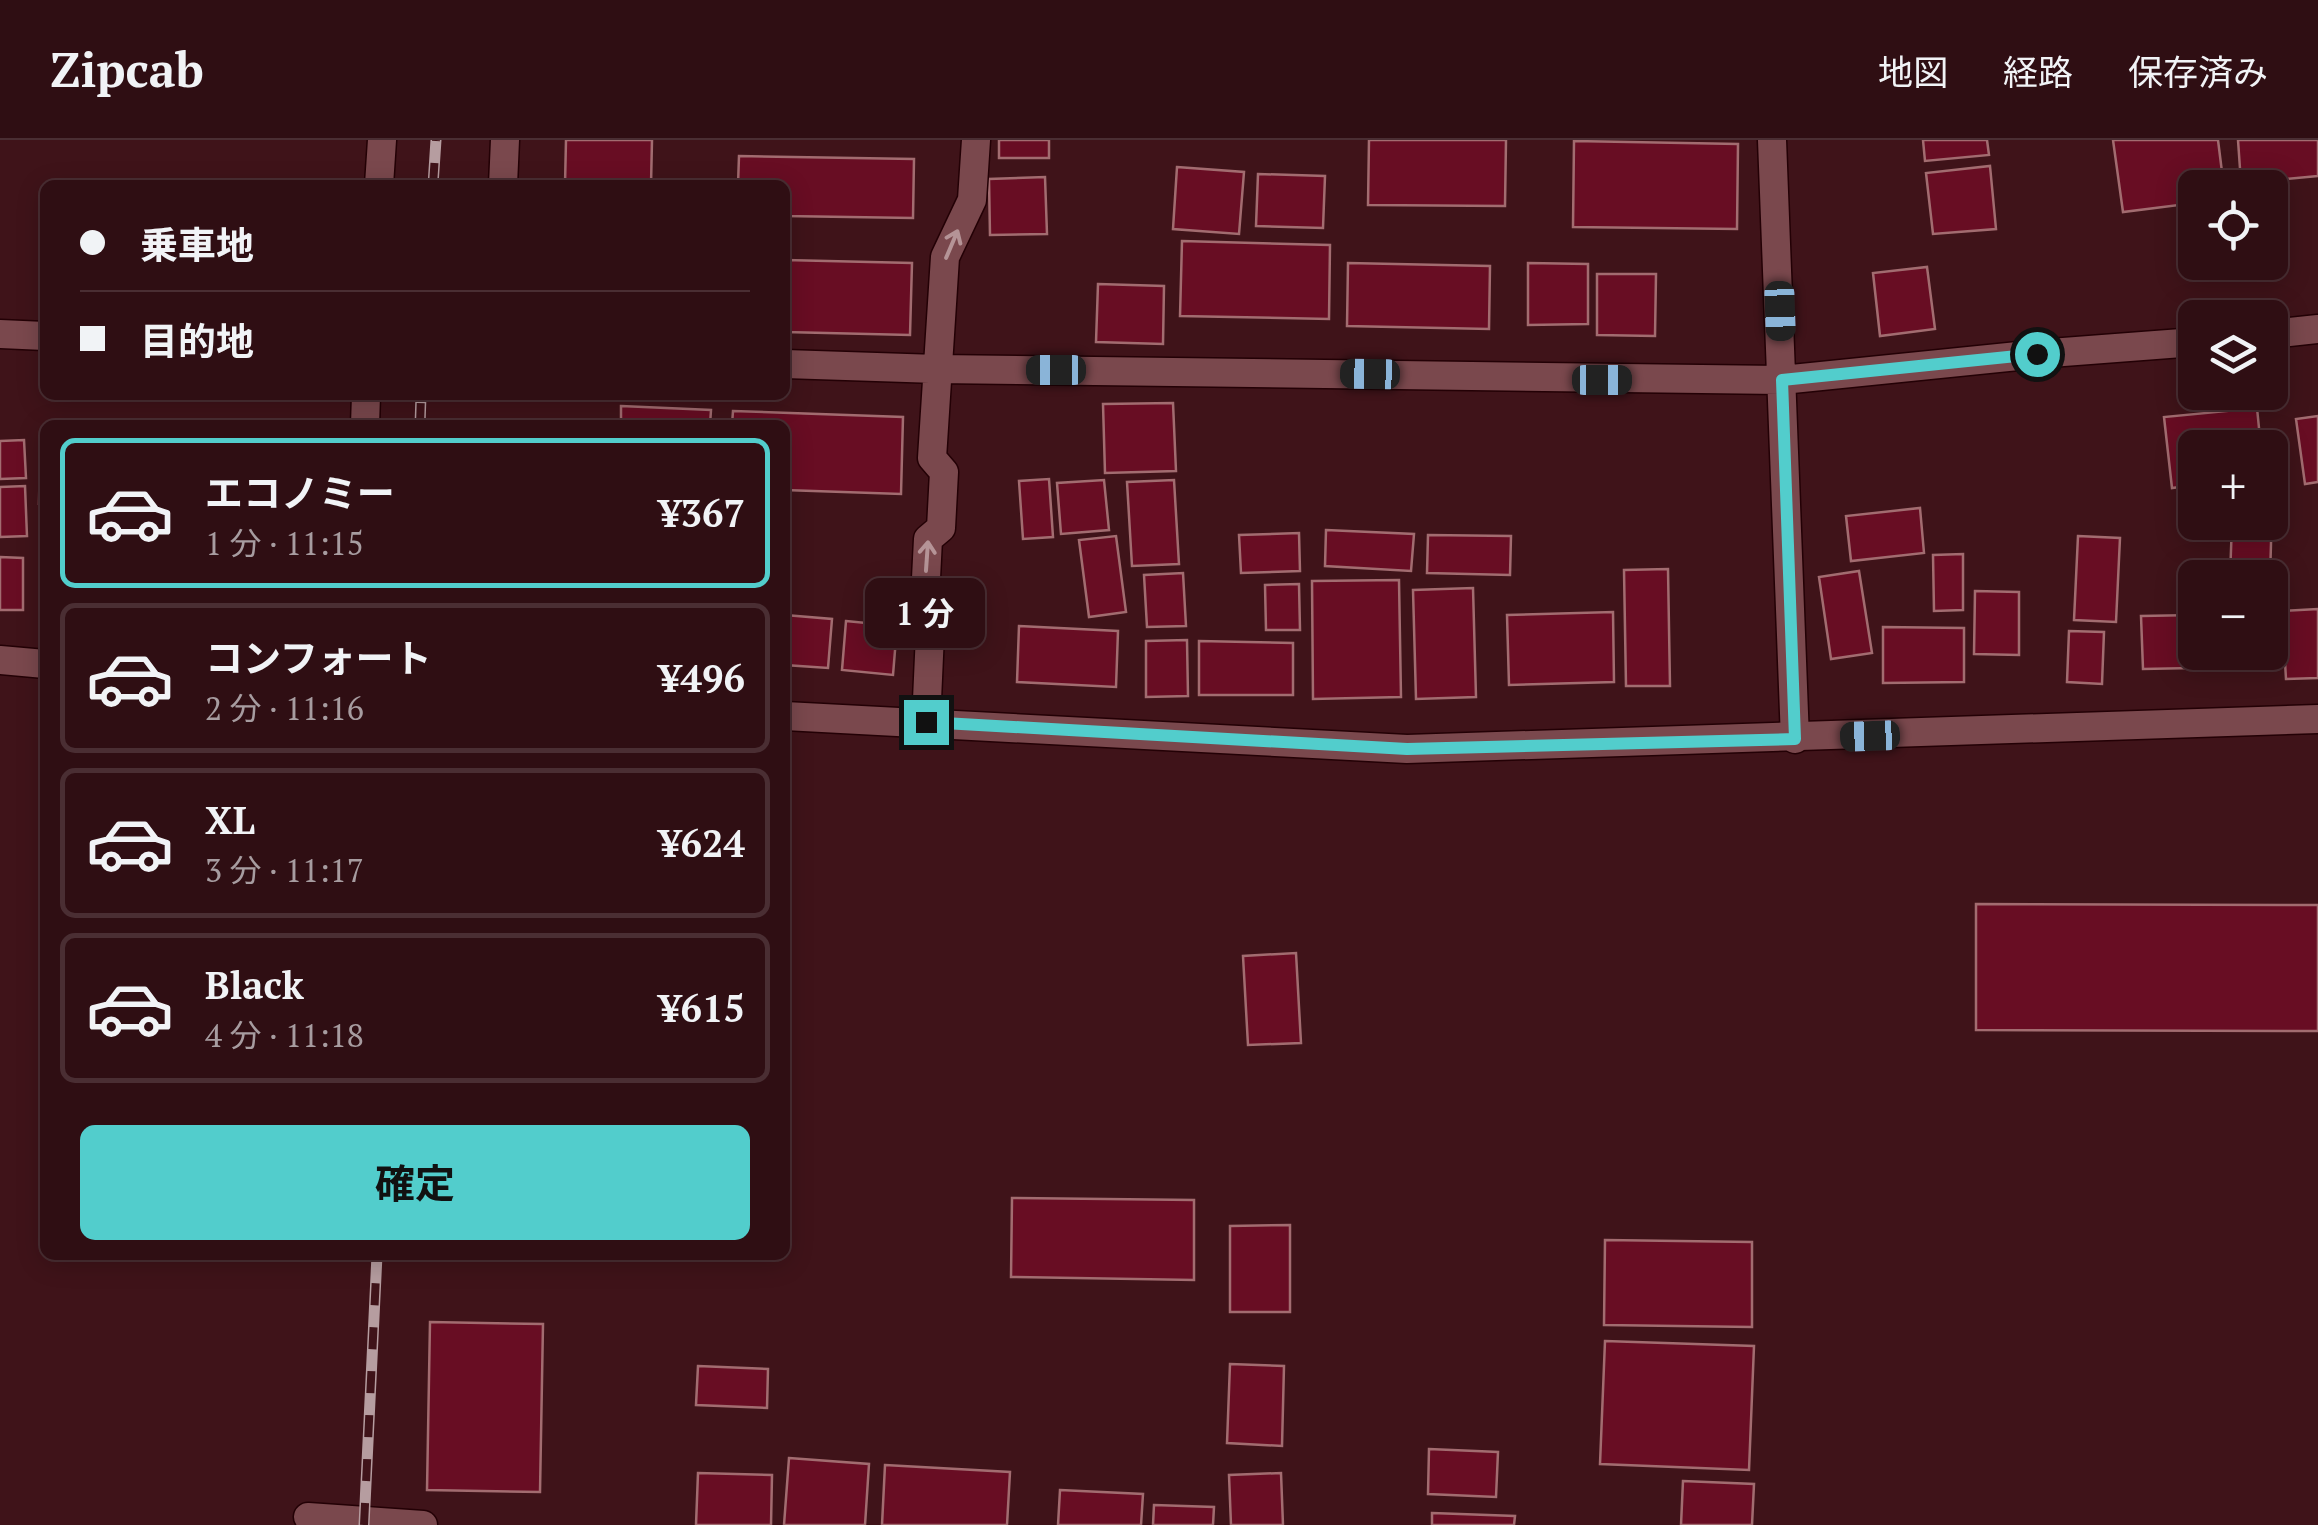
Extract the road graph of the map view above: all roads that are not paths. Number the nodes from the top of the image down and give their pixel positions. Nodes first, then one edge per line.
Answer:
1 (382, 140) edge
2 (505, 140) edge
3 (976, 140) edge
4 (1772, 140) edge
5 (379, 180) edge
6 (503, 180) edge
7 (2318, 329) edge
8 (2288, 332) edge
9 (0, 334) edge
10 (40, 336) edge
11 (2178, 343) edge
12 (790, 364) edge
13 (937, 370) junction
14 (1782, 380) junction
15 (0, 660) edge
16 (40, 664) edge
17 (790, 716) edge
18 (2318, 718) edge
19 (926, 722) junction
20 (1795, 739) junction
21 (308, 1517) dead end
22 (423, 1525) edge

1 - 5 street
2 - 6 street
13 -> 3 street
4 - 14 street
7 - 8 street
9 - 10 street
11 - 14 street
12 - 13 street
13 - 14 street
19 -> 13 street
14 - 20 street
15 - 16 street
17 - 19 street
18 - 20 street
19 - 20 street
21 - 22 street

